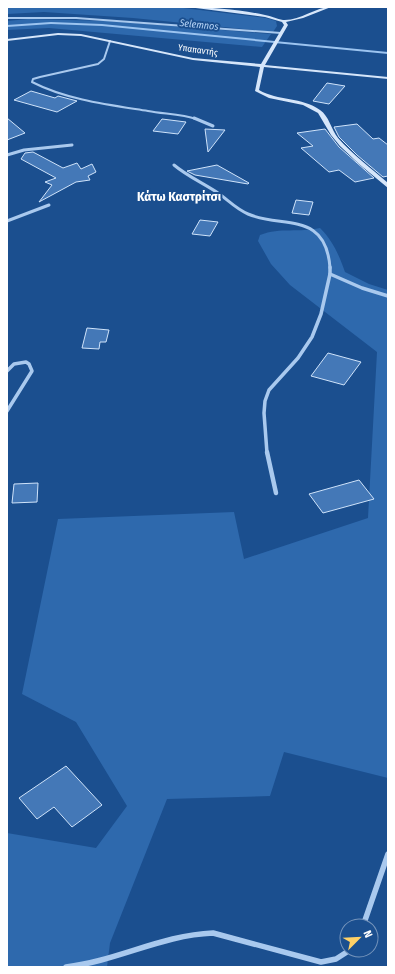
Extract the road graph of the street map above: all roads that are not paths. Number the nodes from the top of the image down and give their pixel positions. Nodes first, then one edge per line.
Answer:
1 (190, 7) edge
2 (329, 7) edge
3 (7, 18) edge
4 (284, 21) junction
5 (280, 35) junction
6 (7, 40) edge
7 (110, 41) junction
8 (262, 66) junction
9 (388, 78) edge
10 (213, 126) dead end
11 (72, 145) dead end
12 (7, 155) edge
13 (174, 165) dead end
14 (388, 186) edge
15 (49, 205) dead end
16 (7, 221) edge
17 (330, 274) junction
18 (388, 296) edge
19 (7, 371) edge
20 (7, 411) edge
21 (276, 494) dead end
22 (388, 854) edge
23 (366, 918) edge
24 (340, 958) edge
25 (66, 967) edge

1 - 4 street
2 - 4 street
3 - 5 street
4 - 5 street
5 - 8 street
6 - 7 street, Υπαπαντής
7 - 8 street, Υπαπαντής
7 - 10 street
8 - 9 street, Υπαπαντής
8 - 14 street
11 - 12 street
13 - 17 street
15 - 16 street
17 - 18 street
17 - 21 street
19 - 20 street
22 - 23 street
24 - 25 street

